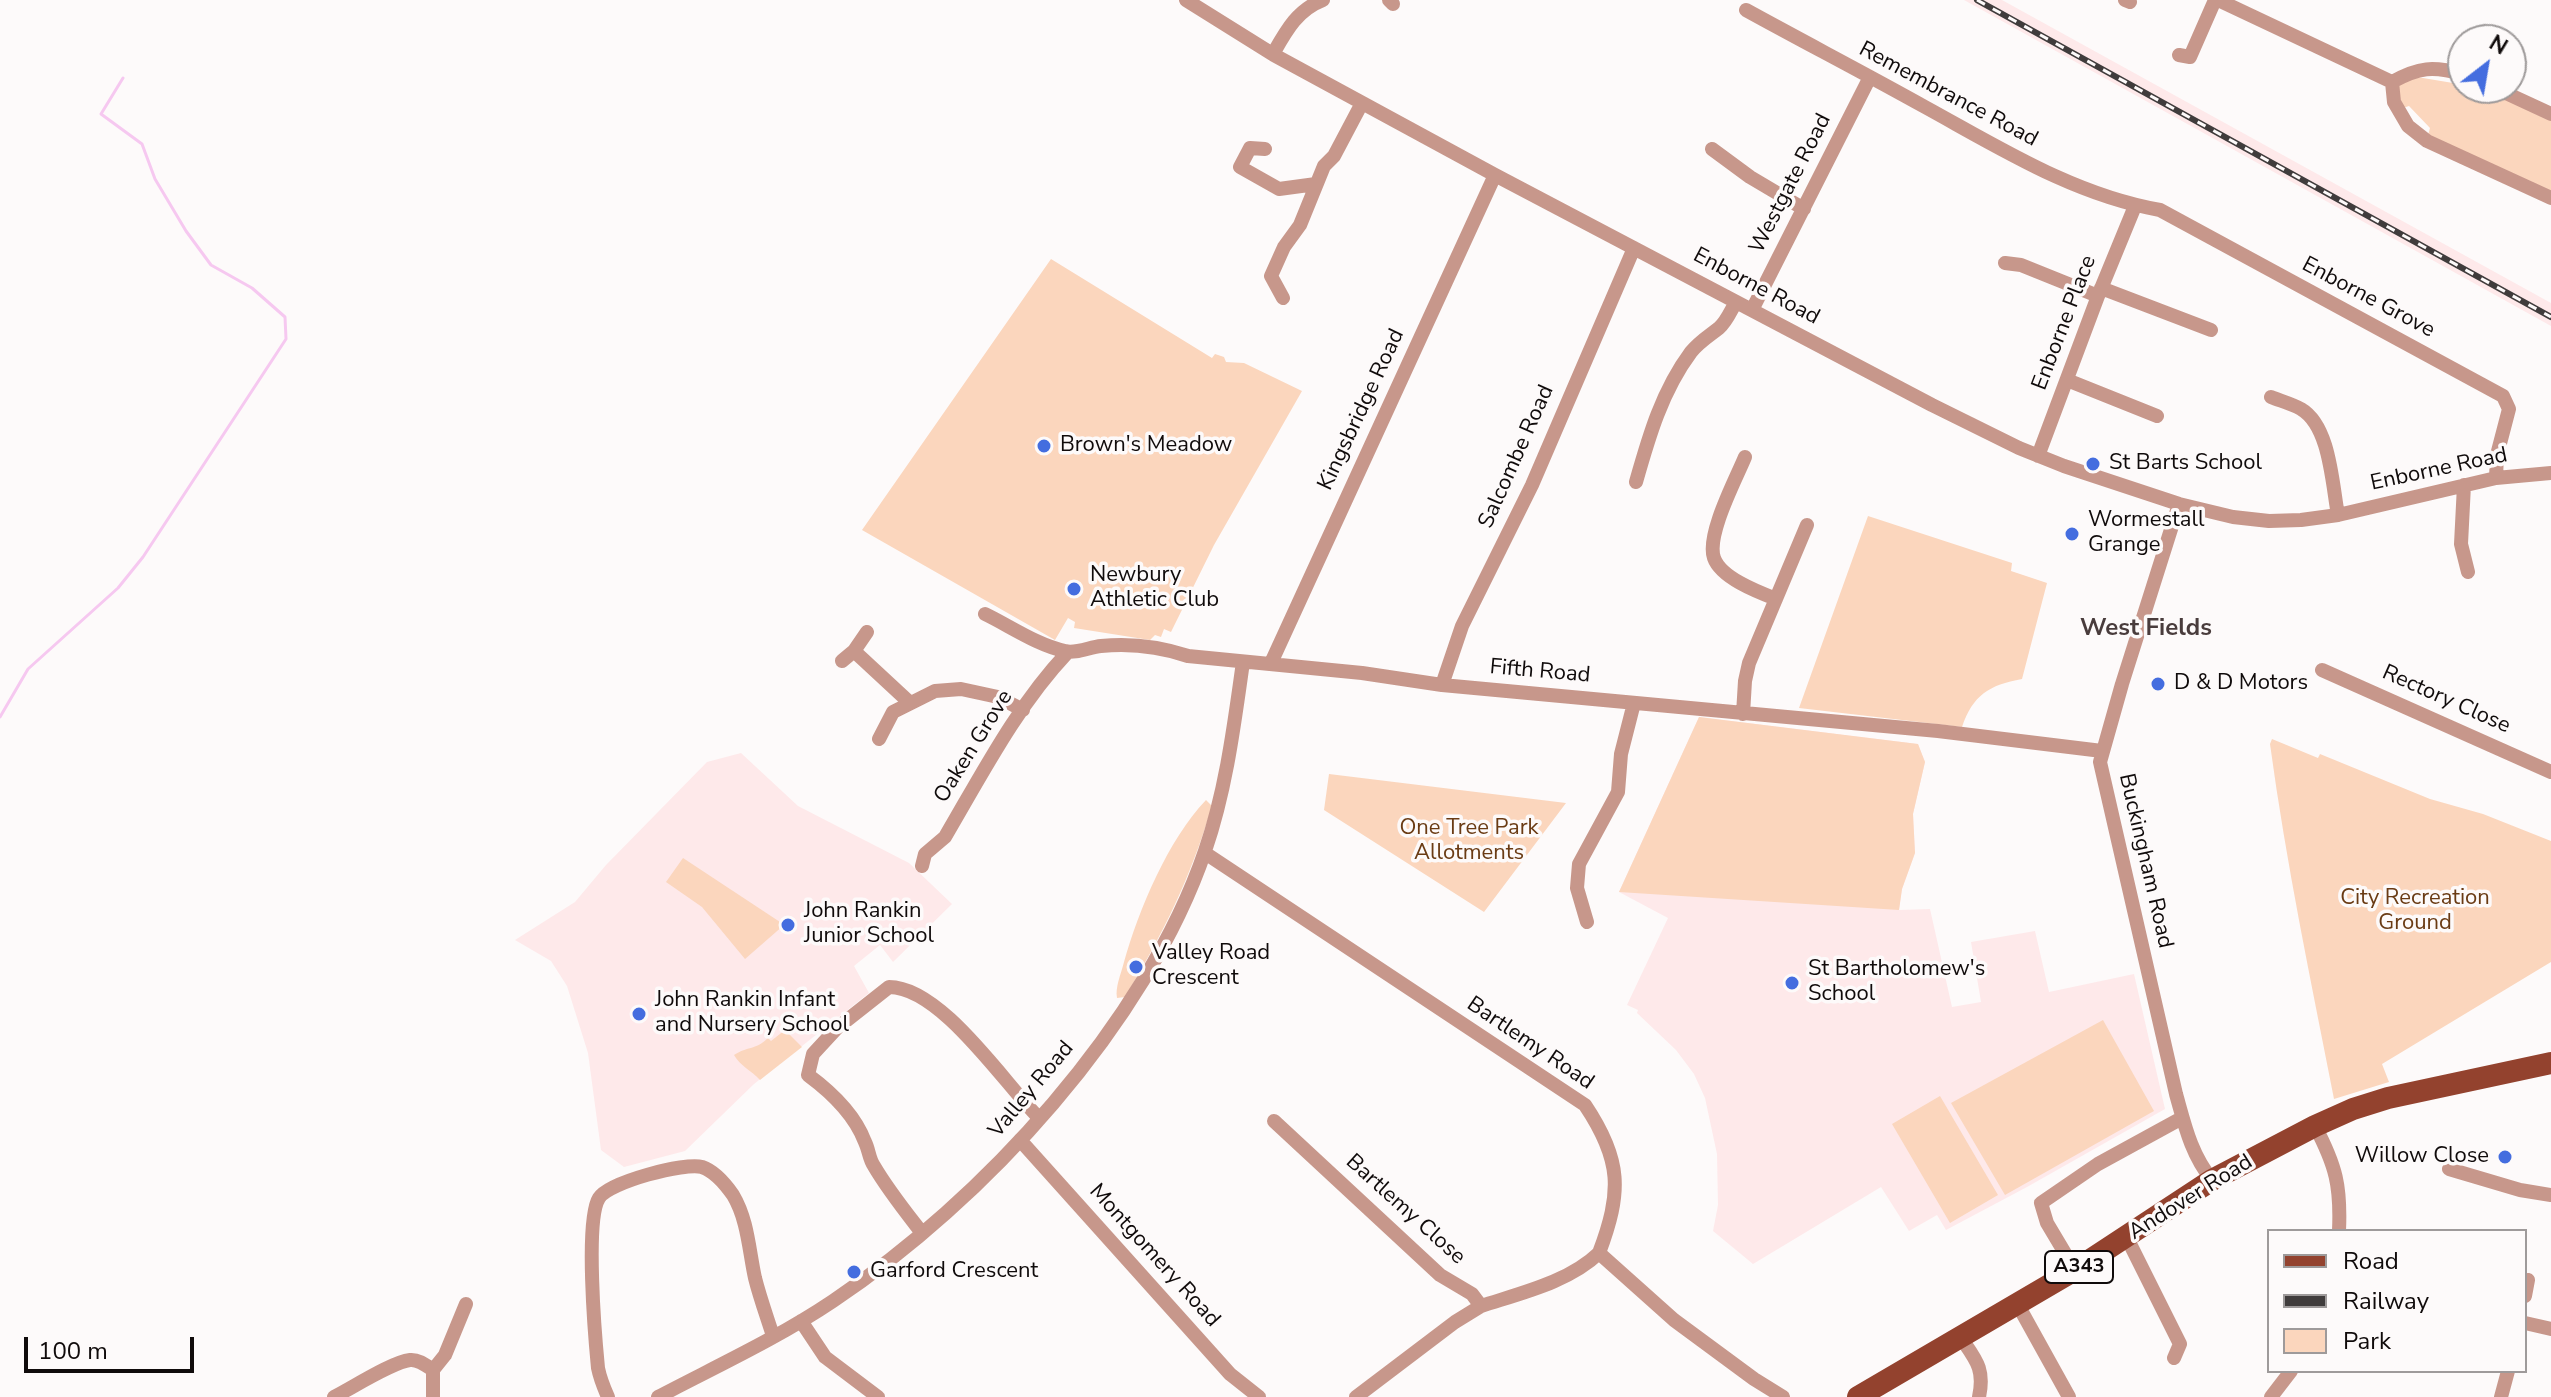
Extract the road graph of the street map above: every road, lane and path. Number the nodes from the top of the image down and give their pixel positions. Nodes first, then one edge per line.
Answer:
1 (1186, 0) edge
2 (1323, 0) edge
3 (2216, 0) edge
4 (1746, 10) dead end
5 (1273, 54) junction
6 (2179, 55) dead end
7 (2447, 71) edge
8 (1870, 77) junction
9 (2392, 82) junction
10 (1362, 103) junction
11 (2527, 103) edge
12 (2551, 114) edge
13 (1265, 149) dead end
14 (1712, 149) dead end
15 (1495, 175) junction
16 (1316, 184) junction
17 (2551, 198) edge
18 (2135, 206) junction
19 (1804, 209) junction
20 (1634, 248) junction
21 (2005, 263) dead end
22 (2099, 292) junction
23 (1283, 298) dead end
24 (1736, 302) junction
25 (1752, 310) junction
26 (2211, 330) dead end
27 (2067, 380) junction
28 (2271, 397) dead end
29 (2157, 416) dead end
30 (2038, 456) junction
31 (1745, 457) dead end
32 (2551, 473) edge
33 (2496, 478) junction
34 (1636, 482) dead end
35 (2464, 485) junction
36 (2179, 504) junction
37 (2338, 515) junction
38 (1807, 525) dead end
39 (2468, 572) dead end
40 (1776, 599) junction
41 (985, 614) dead end
42 (867, 632) dead end
43 (1067, 653) junction
44 (1243, 662) junction
45 (1271, 663) junction
46 (2322, 670) dead end
47 (1442, 685) junction
48 (909, 702) junction
49 (1634, 703) junction
50 (1023, 710) junction
51 (1743, 714) junction
52 (879, 739) dead end
53 (2102, 751) junction
54 (2551, 772) edge
55 (1205, 853) junction
56 (922, 866) dead end
57 (1587, 922) dead end
58 (2551, 1063) edge
59 (1039, 1118) junction
60 (2182, 1118) junction
61 (1274, 1121) dead end
62 (2315, 1126) junction
63 (1020, 1140) junction
64 (2449, 1169) dead end
65 (2212, 1180) junction
66 (2551, 1195) edge
67 (2339, 1229) edge
68 (922, 1233) junction
69 (2127, 1238) junction
70 (1599, 1253) junction
71 (2075, 1270) junction
72 (2528, 1280) dead end
73 (2527, 1285) edge
74 (466, 1304) dead end
75 (2018, 1305) junction
76 (1481, 1306) junction
77 (801, 1321) junction
78 (2527, 1323) edge
79 (2551, 1329) edge
80 (773, 1336) junction
81 (1961, 1338) junction
82 (2183, 1351) dead end
83 (433, 1370) junction
84 (2289, 1373) edge
85 (2507, 1373) edge
86 (680, 1392) edge
87 (334, 1397) edge
88 (433, 1397) edge
89 (608, 1397) edge
90 (658, 1397) edge
91 (878, 1397) edge
92 (1259, 1397) edge
93 (1356, 1397) edge
94 (1783, 1397) edge
95 (1858, 1397) edge
96 (1979, 1397) edge
97 (2069, 1397) edge
98 (2271, 1397) edge
99 (2501, 1397) edge

1 - 5 street, Enborne Road
2 - 5 street
3 - 6 street
3 - 9 street
4 - 8 street, Remembrance Road
5 - 10 street, Enborne Road
7 - 9 street
8 - 18 street, Remembrance Road
8 - 19 street, Westgate Road
9 - 17 street
10 - 15 street, Enborne Road
10 - 16 street
11 - 12 street
13 - 16 street
14 - 19 street
15 - 20 street, Enborne Road
15 - 45 street, Kingsbridge Road
16 - 23 street
18 - 22 street, Enborne Place
18 - 33 street, Enborne Grove
19 - 25 street, Westgate Road
20 - 24 street, Enborne Road
20 - 47 street, Salcombe Road
21 - 22 street
22 - 26 street
22 - 27 street, Enborne Place
24 - 25 street, Enborne Road
24 - 34 street
25 - 30 street, Enborne Road
27 - 29 street
27 - 30 street, Enborne Place
28 - 37 street
30 - 36 street, Enborne Road
31 - 40 street
32 - 33 street, Enborne Road
33 - 35 street, Enborne Road
35 - 37 street, Enborne Road
35 - 39 street
36 - 37 street, Enborne Road
36 - 53 street, Buckingham Road
38 - 40 street
40 - 51 street
41 - 43 street
42 - 48 street
43 - 44 street, Fifth Road
43 - 50 street, Oaken Grove
44 - 45 street, Fifth Road
44 - 55 street, Valley Road
45 - 47 street, Fifth Road
46 - 54 street, Rectory Close
47 - 49 street, Fifth Road
48 - 50 street
48 - 52 street
49 - 51 street, Fifth Road
49 - 57 street
50 - 56 street, Oaken Grove
51 - 53 street, Fifth Road
53 - 60 street, Buckingham Road
55 - 59 street, Valley Road
55 - 70 street, Bartlemy Road
58 - 62 main road, Andover Road / A343
59 - 63 street, Valley Road
59 - 68 street
60 - 65 street, Buckingham Road
60 - 71 street
61 - 76 street, Bartlemy Close
62 - 65 main road, Andover Road / A343
62 - 67 street
63 - 68 street, Valley Road
63 - 92 street, Montgomery Road
64 - 66 street
65 - 69 main road, Andover Road / A343
68 - 77 street, Valley Road
69 - 71 main road, Andover Road / A343
69 - 82 street
70 - 76 street
70 - 94 street
71 - 75 main road, Andover Road / A343
72 - 73 street
74 - 83 street
75 - 81 main road, Andover Road / A343
75 - 97 street
76 - 93 street
77 - 80 street, Valley Road
77 - 91 street
78 - 79 street
80 - 86 street, Valley Road
80 - 89 street
81 - 95 main road, Andover Road / A343
81 - 96 street
83 - 87 street
83 - 88 street
84 - 98 street
85 - 99 street
86 - 90 street, Valley Road

